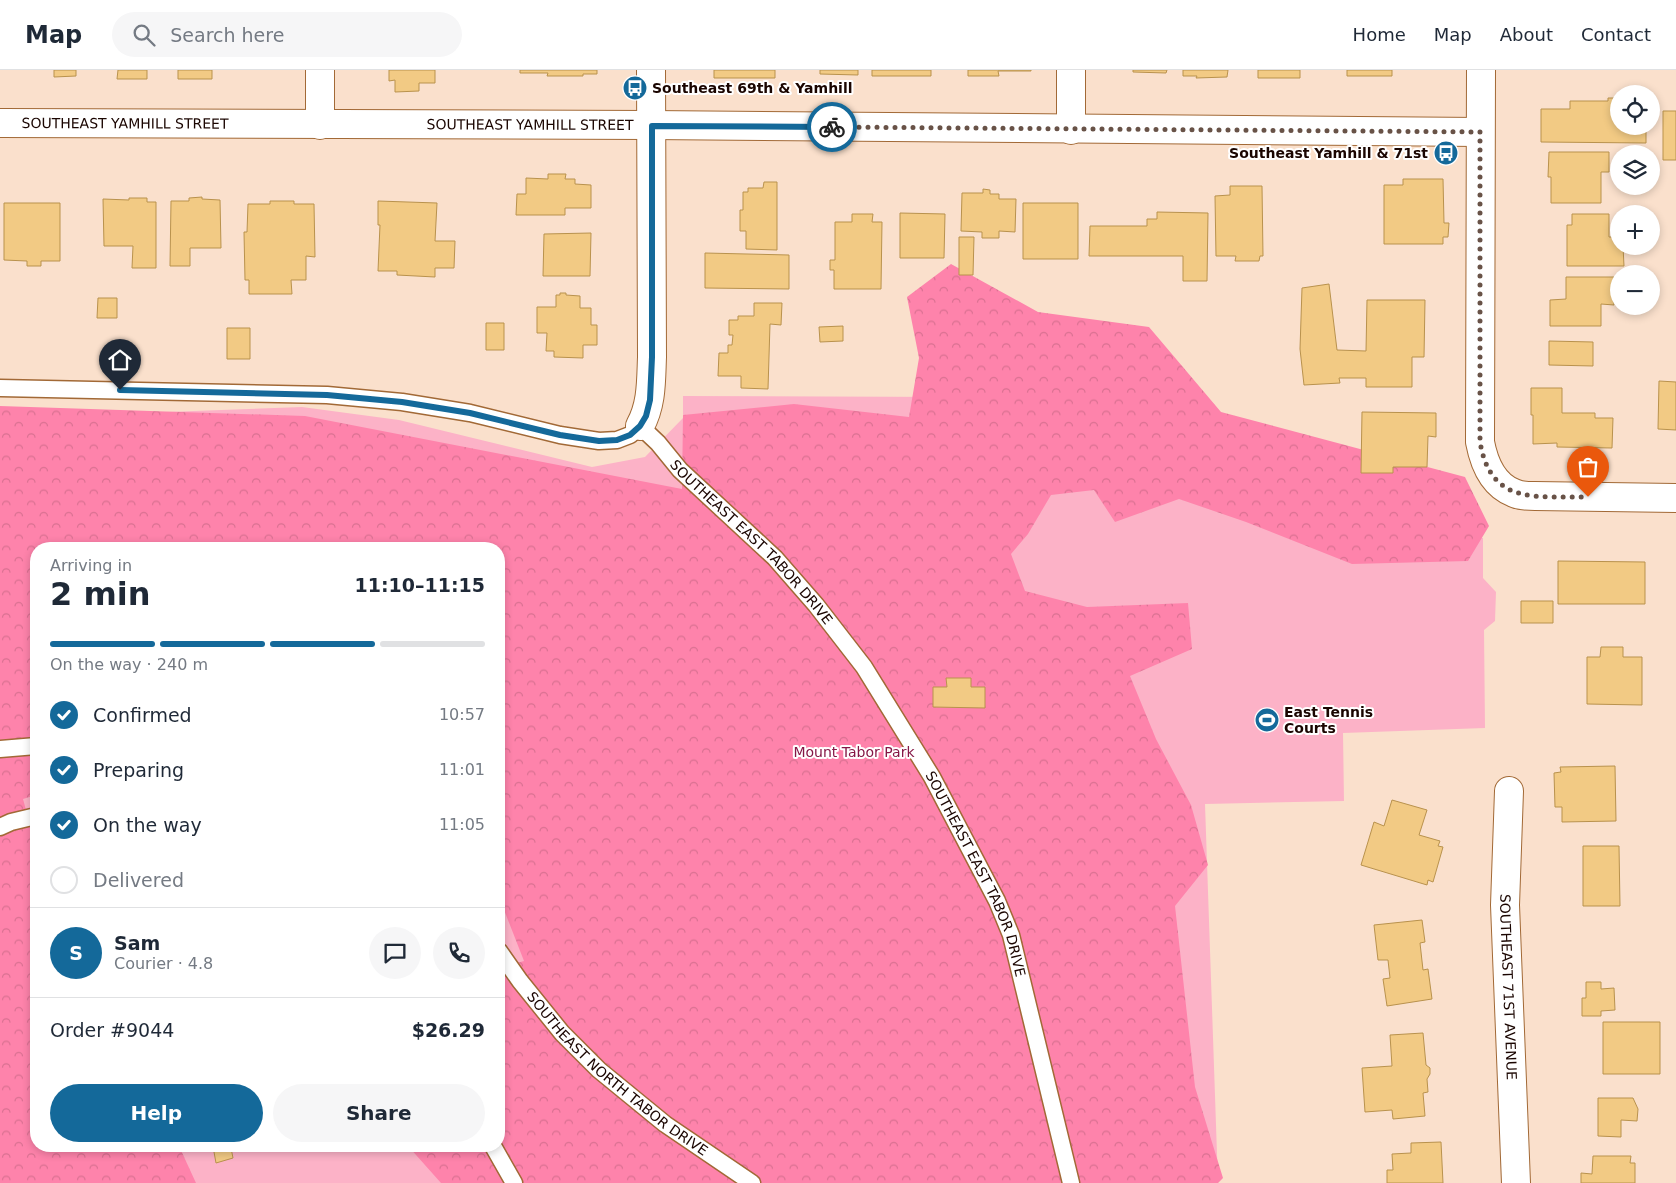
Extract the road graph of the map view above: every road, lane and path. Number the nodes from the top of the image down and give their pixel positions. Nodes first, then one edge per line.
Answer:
1 (320, 70) edge
2 (651, 70) edge
3 (1072, 70) edge
4 (1481, 70) edge
5 (0, 123) edge
6 (320, 124) junction
7 (652, 126) junction
8 (1071, 130) junction
9 (1480, 132) junction
10 (0, 388) edge
11 (640, 426) junction
12 (1676, 498) edge
13 (30, 747) edge
14 (0, 750) edge
15 (1509, 792) dead end
16 (30, 817) edge
17 (0, 827) edge
18 (505, 960) edge
19 (496, 1152) edge
20 (514, 1183) edge
21 (752, 1183) edge
22 (1072, 1183) edge
23 (1516, 1183) edge

1 - 6 street
2 - 7 street
3 - 8 street
4 - 9 street
5 - 6 street, SOUTHEAST YAMHILL STREET
6 - 7 street, SOUTHEAST YAMHILL STREET
7 - 8 street, SOUTHEAST YAMHILL STREET
7 - 11 street
8 - 9 street, SOUTHEAST YAMHILL STREET
9 - 12 street
10 - 11 lane
11 - 22 lane, SOUTHEAST EAST TABOR DRIVE
13 - 14 lane
15 - 23 street, SOUTHEAST 71ST AVENUE
16 - 17 lane
18 - 21 lane, SOUTHEAST NORTH TABOR DRIVE
19 - 20 lane

